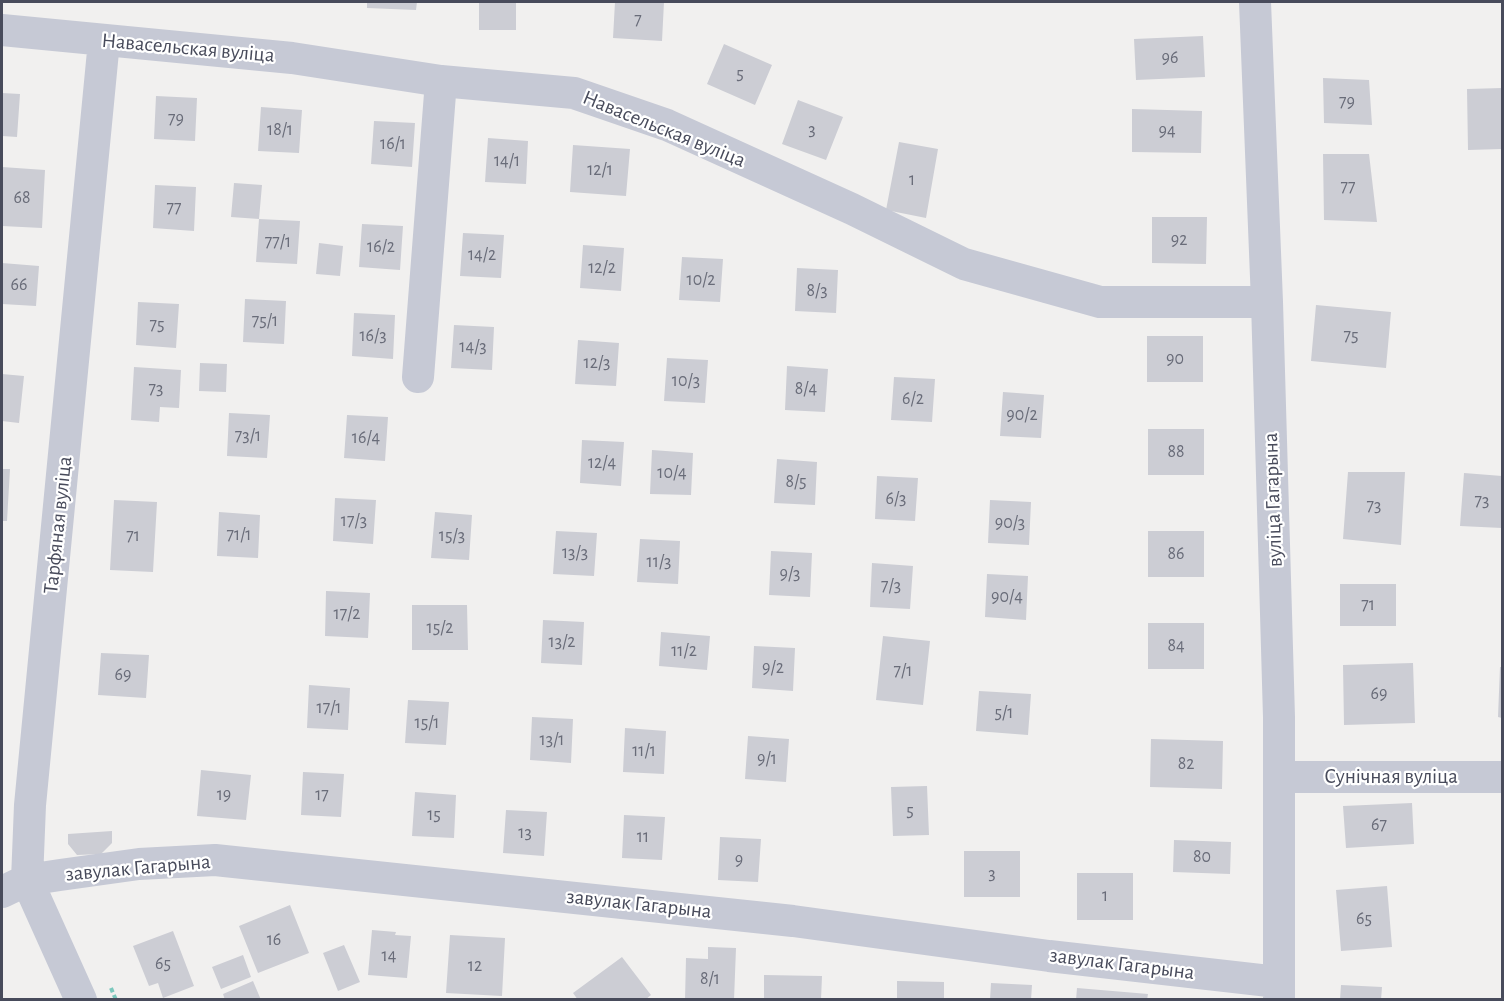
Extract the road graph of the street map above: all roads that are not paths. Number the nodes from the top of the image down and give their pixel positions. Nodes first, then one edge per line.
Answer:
1 (1255, 2) edge
2 (2, 30) edge
3 (104, 40) junction
4 (441, 81) junction
5 (1267, 302) junction
6 (418, 377) dead end
7 (1279, 777) junction
8 (1503, 777) edge
9 (14, 886) edge
10 (1278, 991) edge
11 (81, 999) edge

1 - 5 street, вуліца Гагарына
2 - 3 street, Навасельская вуліца
3 - 4 street, Навасельская вуліца
3 - 9 street, Тарфяная вуліца
4 - 5 street, Навасельская вуліца
4 - 6 street
5 - 7 street, вуліца Гагарына
7 - 8 street, Сунічная вуліца
7 - 10 street, вуліца Гагарына
9 - 10 street, завулак Гагарына
9 - 11 street, Тарфяная вуліца

